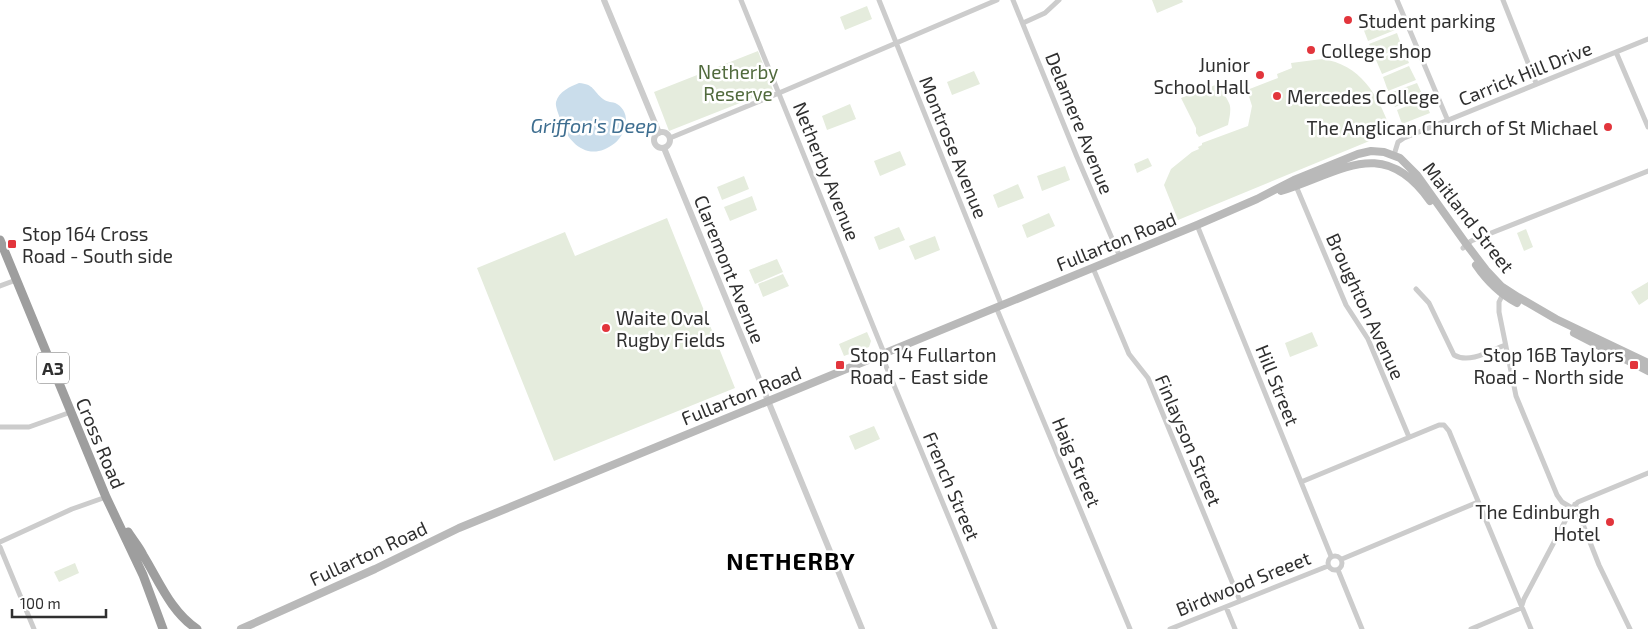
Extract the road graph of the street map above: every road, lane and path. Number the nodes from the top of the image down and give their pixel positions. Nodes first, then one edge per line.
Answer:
1 (604, 0) edge
2 (741, 0) edge
3 (879, 0) edge
4 (997, 0) edge
5 (1013, 0) edge
6 (1059, 0) edge
7 (1397, 0) edge
8 (1503, 0) edge
9 (1023, 23) junction
10 (1648, 39) edge
11 (896, 42) junction
12 (1616, 52) junction
13 (1536, 83) junction
14 (779, 93) junction
15 (1448, 121) junction
16 (1648, 127) edge
17 (659, 133) junction
18 (670, 138) junction
19 (664, 148) junction
20 (1394, 155) junction
21 (1371, 163) junction
22 (1648, 171) edge
23 (1409, 176) junction
24 (1296, 186) junction
25 (1257, 199) junction
26 (1197, 225) junction
27 (0, 240) edge
28 (1465, 246) junction
29 (1120, 257) junction
30 (1093, 268) junction
31 (16, 280) junction
32 (0, 286) edge
33 (1416, 289) dead end
34 (1503, 294) junction
35 (999, 305) junction
36 (1505, 345) junction
37 (882, 354) junction
38 (1648, 363) edge
39 (1648, 371) edge
40 (768, 402) junction
41 (71, 412) junction
42 (0, 427) edge
43 (1409, 437) junction
44 (1648, 473) edge
45 (1300, 482) junction
46 (106, 497) junction
47 (1478, 502) junction
48 (1574, 506) junction
49 (114, 512) junction
50 (0, 542) edge
51 (0, 546) edge
52 (1332, 556) junction
53 (1342, 559) junction
54 (1328, 566) junction
55 (1338, 570) junction
56 (1240, 600) junction
57 (1226, 606) junction
58 (1522, 608) junction
59 (34, 629) edge
60 (163, 629) edge
61 (198, 629) edge
62 (241, 629) edge
63 (862, 629) edge
64 (995, 629) edge
65 (1130, 629) edge
66 (1170, 629) edge
67 (1235, 629) edge
68 (1362, 629) edge
69 (1471, 629) edge
70 (1531, 629) edge
71 (1630, 629) edge

1 - 17 street
2 - 14 street, Netherby Avenue
3 - 11 street, Montrose Avenue
4 - 11 street
5 - 9 street, Delamere Avenue
6 - 9 street
7 - 15 street
8 - 13 street
9 - 29 street, Delamere Avenue
10 - 12 street, Carrick Hill Drive
11 - 14 street
11 - 35 street, Montrose Avenue
12 - 13 street, Carrick Hill Drive
12 - 16 street
13 - 15 street, Carrick Hill Drive
14 - 18 street
14 - 37 street, Netherby Avenue
15 - 20 street, Carrick Hill Drive
17 - 18 street
17 - 19 street
18 - 19 street
19 - 40 street, Claremont Avenue
20 - 21 main road
20 - 23 main road
20 - 25 main road, Fullarton Road
20 - 28 main road, Maitland Street
21 - 23 main road, Maitland Street
21 - 24 main road, Fullarton Road
22 - 28 street
23 - 28 main road, Maitland Street
24 - 25 main road, Fullarton Road
24 - 43 street, Broughton Avenue
25 - 26 main road, Fullarton Road
26 - 29 main road, Fullarton Road
26 - 45 street, Hill Street
27 - 31 highway, Cross Road / A3
28 - 34 main road, Maitland Street
28 - 38 main road, Maitland Street
29 - 30 main road, Fullarton Road
30 - 35 main road, Fullarton Road
30 - 56 street, Finlayson Street
31 - 32 street
31 - 41 highway, Cross Road / A3
33 - 36 street
34 - 36 street, Maitland Street
34 - 39 main road
35 - 37 main road, Fullarton Road
35 - 65 street, Haig Street
36 - 48 street, Maitland Street
37 - 40 main road, Fullarton Road
37 - 64 street, French Street
40 - 62 main road, Fullarton Road
40 - 63 street, Claremont Avenue
41 - 42 street
41 - 46 highway, Cross Road / A3
43 - 45 street
43 - 47 street
44 - 48 street
45 - 52 street, Hill Street
46 - 49 highway, Cross Road / A3
46 - 50 street
47 - 53 street
47 - 58 street
48 - 58 street
48 - 71 street
49 - 60 highway, Cross Road / A3
49 - 61 highway
51 - 59 street
52 - 53 street
52 - 54 street
53 - 55 street
54 - 55 street
54 - 56 street, Birdwood Sreeet
55 - 68 street
56 - 57 street, Birdwood Sreeet
57 - 66 street, Birdwood Sreeet
57 - 67 street
58 - 69 street
58 - 70 street

